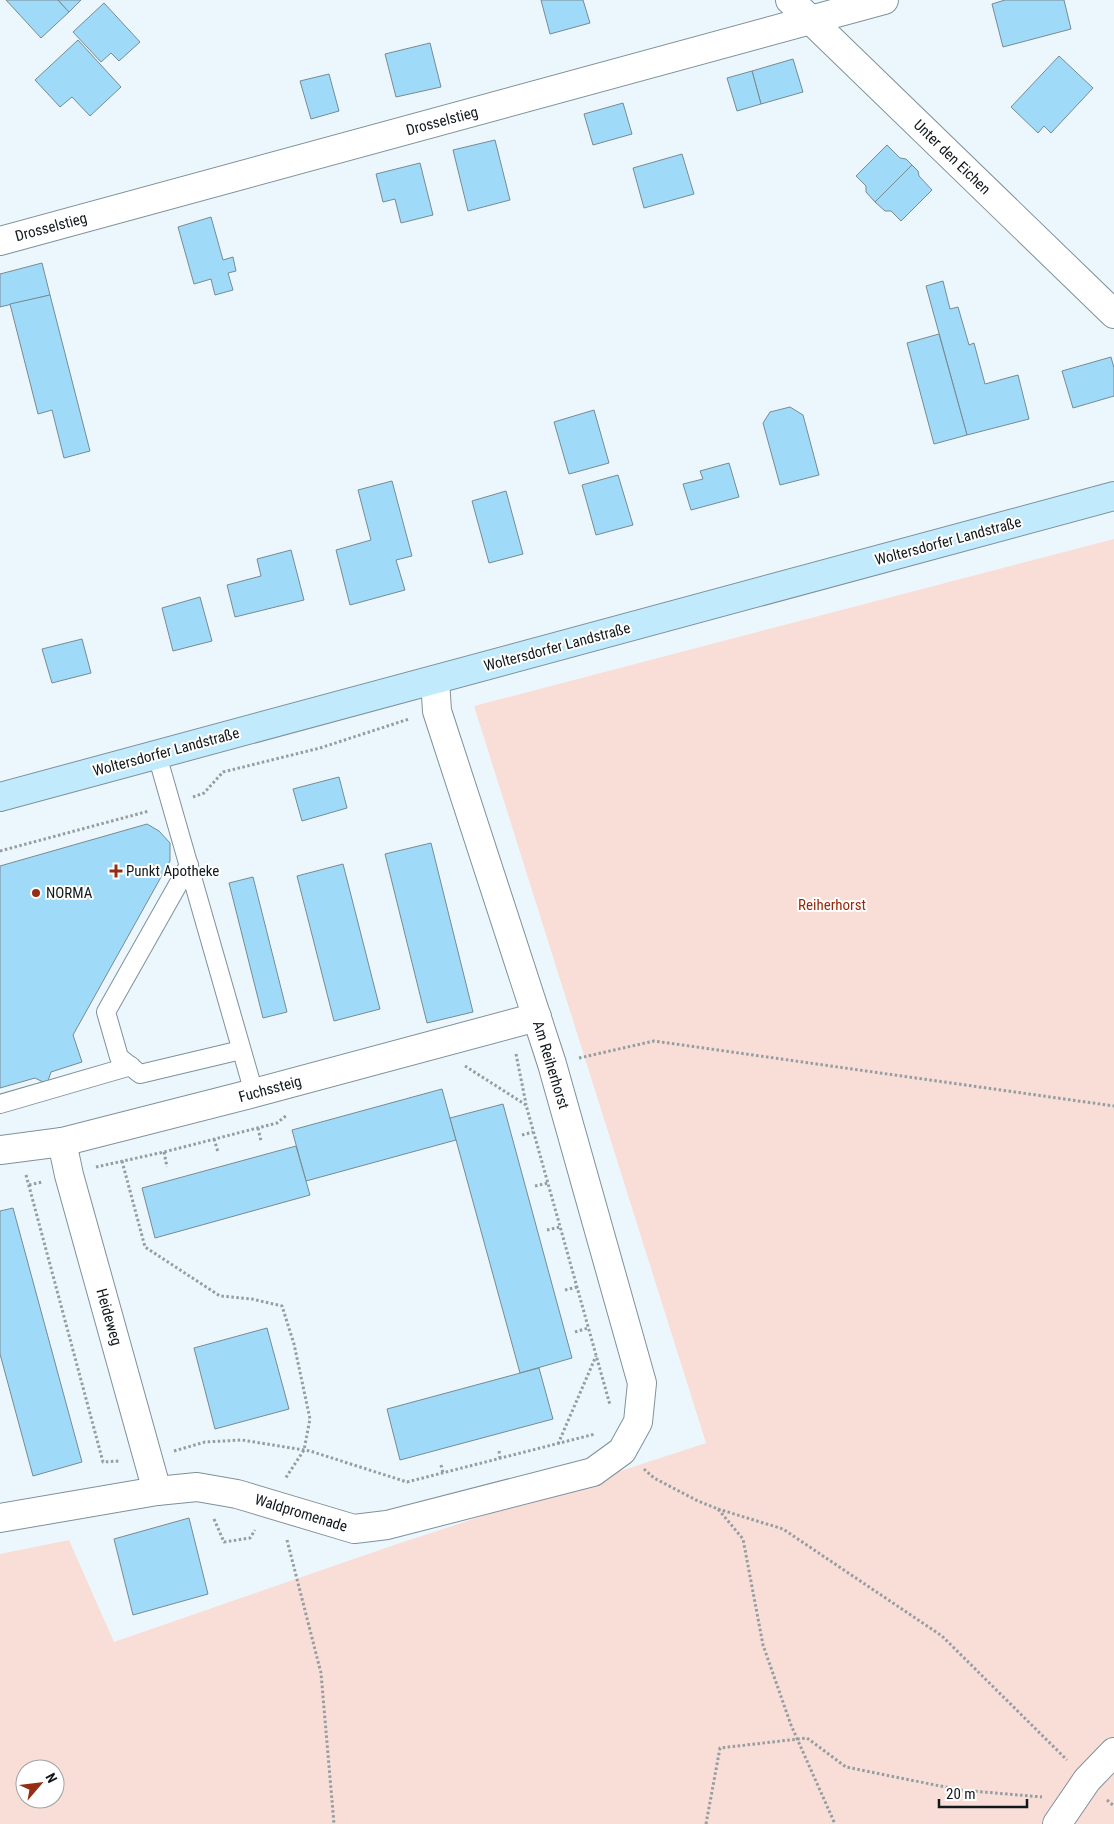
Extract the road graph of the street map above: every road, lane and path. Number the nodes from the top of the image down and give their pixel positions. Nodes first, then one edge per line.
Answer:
1 (790, 0) edge
2 (884, 0) edge
3 (811, 20) junction
4 (0, 241) edge
5 (1114, 314) edge
6 (1114, 496) edge
7 (435, 680) junction
8 (437, 711) junction
9 (157, 755) junction
10 (0, 797) edge
11 (172, 804) junction
12 (0, 851) edge
13 (189, 866) junction
14 (537, 1016) junction
15 (241, 1050) junction
16 (552, 1064) junction
17 (464, 1065) dead end
18 (131, 1066) junction
19 (254, 1093) junction
20 (0, 1104) edge
21 (1114, 1106) edge
22 (289, 1113) dead end
23 (258, 1128) junction
24 (534, 1132) junction
25 (522, 1135) dead end
26 (214, 1139) junction
27 (261, 1140) dead end
28 (62, 1142) junction
29 (2, 1145) edge
30 (164, 1152) junction
31 (218, 1152) dead end
32 (122, 1161) junction
33 (167, 1167) dead end
34 (25, 1171) dead end
35 (69, 1175) junction
36 (548, 1183) junction
37 (29, 1185) junction
38 (535, 1186) dead end
39 (560, 1227) junction
40 (547, 1230) dead end
41 (577, 1287) junction
42 (565, 1290) dead end
43 (588, 1328) junction
44 (575, 1332) dead end
45 (596, 1356) junction
46 (611, 1409) dead end
47 (613, 1441) junction
48 (558, 1444) junction
49 (304, 1450) junction
50 (499, 1451) dead end
51 (148, 1458) junction
52 (500, 1458) junction
53 (441, 1466) dead end
54 (443, 1473) junction
55 (157, 1491) junction
56 (276, 1505) junction
57 (718, 1509) junction
58 (0, 1518) edge
59 (224, 1542) dead end
60 (798, 1739) junction
61 (1114, 1752) edge
62 (1080, 1790) junction
63 (334, 1824) edge
64 (706, 1824) edge
65 (835, 1824) edge
66 (1057, 1824) edge

1 - 3 street, Unter den Eichen
2 - 3 street, Drosselstieg
3 - 4 street, Drosselstieg
3 - 5 street, Unter den Eichen
6 - 7 main road, Woltersdorfer Landstraße
7 - 8 street, Am Reiherhorst
7 - 9 main road, Woltersdorfer Landstraße
8 - 11 path
8 - 14 street, Am Reiherhorst
9 - 10 main road, Woltersdorfer Landstraße
9 - 11 lane
11 - 12 path
11 - 13 lane
13 - 15 lane
13 - 18 lane
14 - 16 street, Am Reiherhorst
14 - 19 street, Fuchssteig
15 - 18 lane
15 - 19 lane
16 - 21 path
16 - 47 street, Am Reiherhorst
17 - 24 path
18 - 20 lane
19 - 28 street, Fuchssteig
22 - 23 path
23 - 26 path
23 - 27 path
24 - 25 path
24 - 36 path
26 - 30 path
26 - 31 path
28 - 29 street, Fuchssteig
28 - 35 street, Heideweg
30 - 32 path
30 - 33 path
32 - 35 path
32 - 49 path
34 - 37 path
35 - 37 path
35 - 51 street, Heideweg
36 - 38 path
36 - 39 path
37 - 51 path
39 - 40 path
39 - 41 path
41 - 42 path
41 - 43 path
43 - 44 path
43 - 45 path
45 - 46 path
45 - 48 path
47 - 48 path
47 - 56 street, Waldpromenade
47 - 57 path
48 - 52 path
49 - 51 path
49 - 54 path
49 - 56 path
50 - 52 path
51 - 55 street, Heideweg
52 - 54 path
53 - 54 path
55 - 56 street, Waldpromenade
55 - 58 street, Waldpromenade
56 - 59 path
56 - 63 path
57 - 60 path
57 - 62 path
60 - 62 path
60 - 64 path
60 - 65 path
61 - 62 street
62 - 66 street

